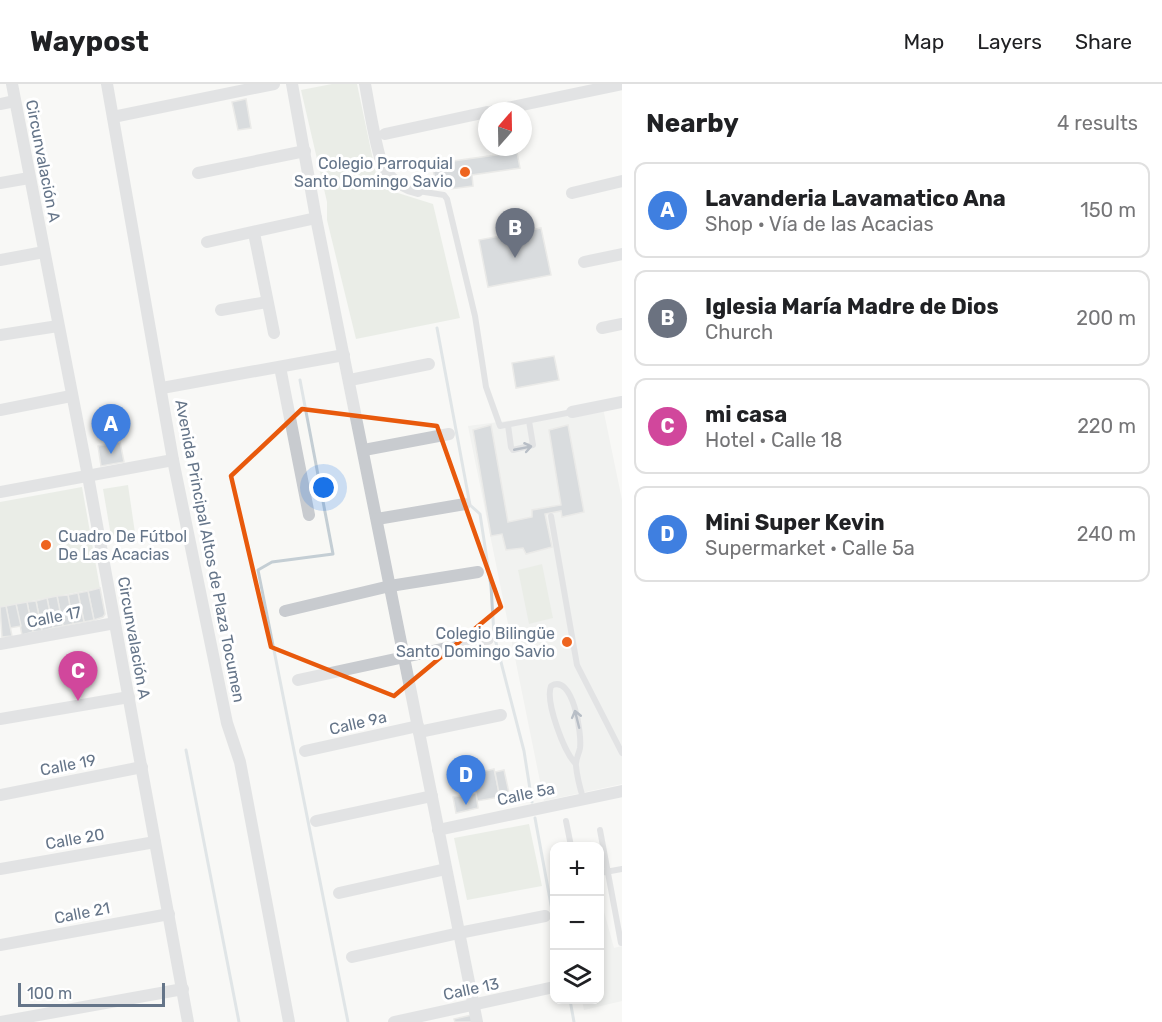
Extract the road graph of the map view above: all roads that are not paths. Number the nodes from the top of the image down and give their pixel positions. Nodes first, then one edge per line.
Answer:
1 (12, 84) edge
2 (107, 84) edge
3 (274, 84) edge
4 (292, 84) edge
5 (365, 84) edge
6 (622, 84) edge
7 (224, 89) edge
8 (15, 101) junction
9 (532, 103) edge
10 (0, 104) edge
11 (478, 114) edge
12 (113, 117) junction
13 (385, 134) dead end
14 (305, 151) junction
15 (198, 173) dead end
16 (29, 178) junction
17 (622, 181) edge
18 (0, 183) edge
19 (418, 191) joint
20 (572, 193) dead end
21 (316, 218) junction
22 (254, 233) junction
23 (207, 242) dead end
24 (44, 252) junction
25 (622, 254) edge
26 (0, 260) edge
27 (584, 262) dead end
28 (267, 302) junction
29 (221, 310) dead end
30 (622, 324) edge
31 (58, 326) junction
32 (602, 328) dead end
33 (273, 333) dead end
34 (0, 336) edge
35 (344, 355) junction
36 (429, 364) dead end
37 (280, 367) junction
38 (350, 380) junction
39 (162, 388) junction
40 (71, 396) junction
41 (622, 402) edge
42 (0, 410) edge
43 (573, 412) joint
44 (530, 421) junction
45 (508, 425) junction
46 (449, 434) dead end
47 (364, 450) junction
48 (173, 460) junction
49 (88, 476) junction
50 (0, 492) edge
51 (465, 504) dead end
52 (309, 515) dead end
53 (551, 516) dead end
54 (377, 519) junction
55 (478, 572) dead end
56 (390, 586) junction
57 (285, 611) dead end
58 (115, 623) junction
59 (488, 639) dead end
60 (0, 644) edge
61 (404, 657) junction
62 (298, 680) dead end
63 (129, 697) junction
64 (501, 716) dead end
65 (0, 719) edge
66 (418, 729) junction
67 (305, 752) dead end
68 (622, 753) edge
69 (575, 763) junction
70 (142, 767) junction
71 (622, 791) edge
72 (0, 795) edge
73 (432, 796) junction
74 (583, 798) junction
75 (316, 820) dead end
76 (566, 821) dead end
77 (438, 830) junction
78 (600, 830) dead end
79 (156, 842) junction
80 (570, 842) edge
81 (0, 869) edge
82 (446, 869) junction
83 (622, 869) edge
84 (604, 872) edge
85 (607, 872) junction
86 (339, 893) dead end
87 (169, 914) junction
88 (545, 916) dead end
89 (459, 933) junction
90 (621, 943) edge
91 (0, 945) edge
92 (352, 957) dead end
93 (550, 988) edge
94 (183, 989) junction
95 (474, 1005) junction
96 (0, 1022) edge
97 (188, 1022) edge
98 (289, 1022) edge
99 (394, 1022) edge
100 (477, 1022) edge

1 - 8 street, Circunvalación A
2 - 12 street, Avenida Principal Altos de Plaza Tocumen
3 - 7 street
4 - 14 street
5 - 19 street
6 - 9 street
7 - 12 street
8 - 10 street
8 - 16 street, Circunvalación A
11 - 13 street
12 - 39 street, Avenida Principal Altos de Plaza Tocumen
14 - 15 street
14 - 21 street
16 - 18 street
16 - 24 street, Circunvalación A
17 - 20 street
19 - 45 lane
21 - 22 street
21 - 35 street
22 - 23 street
22 - 28 street
24 - 26 street
24 - 31 street, Circunvalación A
25 - 27 street
28 - 29 street
28 - 33 street
30 - 32 street
31 - 34 street
31 - 40 street, Circunvalación A
35 - 37 street
35 - 38 street
36 - 38 street
37 - 39 street
37 - 52 street
38 - 47 street
39 - 48 street, Avenida Principal Altos de Plaza Tocumen
40 - 42 street
40 - 49 street, Circunvalación A
41 - 43 street
43 - 44 lane
44 - 45 lane
45 -> 44 lane
46 - 47 street
47 - 54 street
48 - 49 street
48 - 98 street, Avenida Principal Altos de Plaza Tocumen
49 - 50 street
49 - 58 street, Circunvalación A
51 - 54 street
53 - 68 lane
54 - 56 street
55 - 56 street
56 - 57 street
56 - 61 street
58 - 60 street, Calle 17
58 - 63 street, Circunvalación A
59 - 61 street
61 - 62 street
61 - 66 street
63 - 65 street
63 - 70 street, Circunvalación A
64 - 66 street, Calle 9a
66 - 67 street, Calle 9a
66 - 73 street
69 -> 69 lane
69 - 74 lane
70 - 72 street, Calle 19
70 - 79 street, Circunvalación A
71 - 74 street, Calle 5a
73 - 75 street
73 - 77 street
74 - 77 street, Calle 5a
76 - 80 lane
77 - 82 street
78 - 85 lane
79 - 81 street, Calle 20
79 - 87 street, Circunvalación A
82 - 86 street
82 - 89 street
83 - 85 lane
84 - 85 lane
85 - 90 lane
87 - 91 street, Calle 21
87 - 94 street, Circunvalación A
88 - 89 street
89 - 92 street
89 - 95 street
93 - 95 street, Calle 13
94 - 96 street
94 - 97 street, Circunvalación A
95 - 99 street, Calle 13
95 - 100 street

